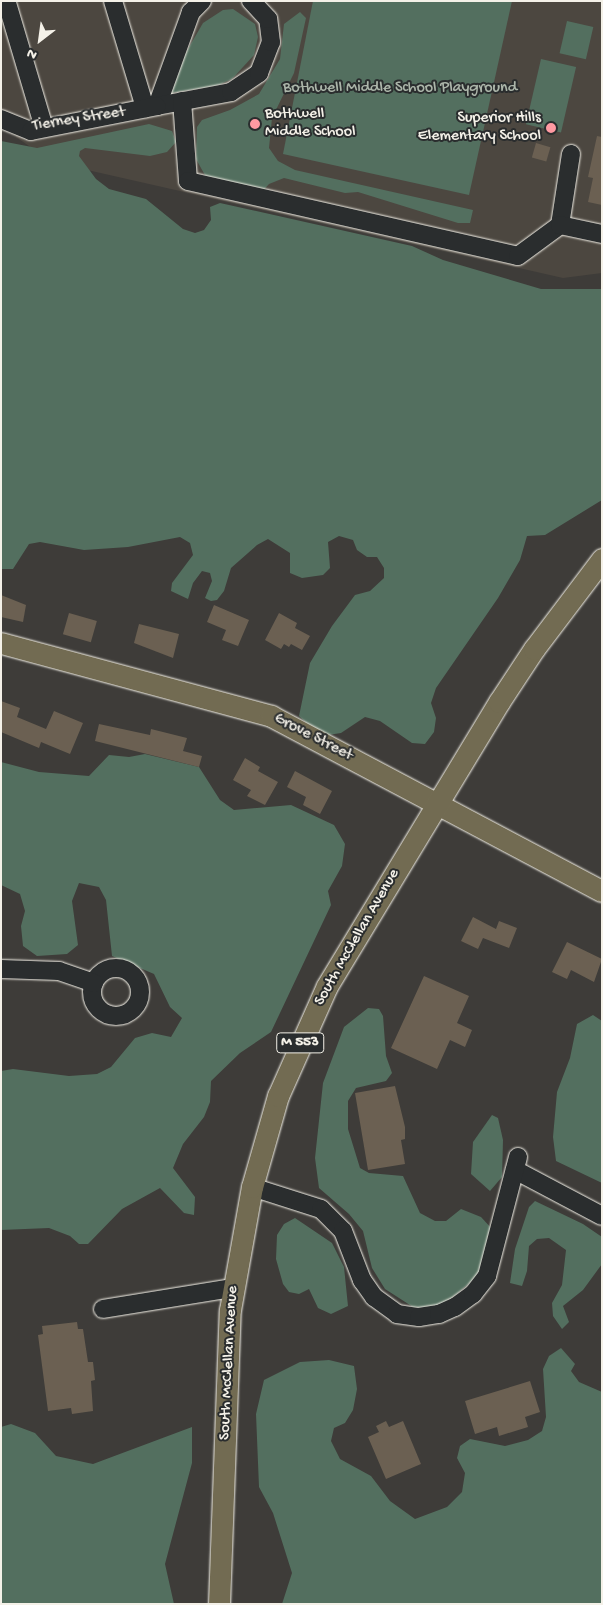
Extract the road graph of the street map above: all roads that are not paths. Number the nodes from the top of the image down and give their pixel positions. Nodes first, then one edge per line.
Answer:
1 (113, 1) edge
2 (202, 1) edge
3 (251, 1) edge
4 (7, 3) dead end
5 (182, 101) junction
6 (151, 107) junction
7 (1, 119) edge
8 (44, 128) junction
9 (571, 154) dead end
10 (560, 225) junction
11 (602, 234) edge
12 (602, 559) edge
13 (1, 643) edge
14 (438, 802) junction
15 (602, 891) edge
16 (1, 969) edge
17 (94, 983) dead end
18 (252, 1187) junction
19 (602, 1216) edge
20 (233, 1288) junction
21 (103, 1309) dead end
22 (219, 1604) edge

1 - 6 street
2 - 6 street
3 - 5 street, Tierney Street
4 - 8 street
5 - 6 street, Tierney Street
5 - 10 street
6 - 8 street, Tierney Street
7 - 8 street, Tierney Street
9 - 10 street
10 - 11 street
12 - 14 main road, South McClellan Avenue / M 553
13 - 14 main road, Grove Street
14 - 15 main road, Grove Street
14 - 18 main road, South McClellan Avenue / M 553
16 - 17 street
18 - 19 street
18 - 20 main road, South McClellan Avenue / M 553
20 - 21 street
20 - 22 main road, South McClellan Avenue / M 553

